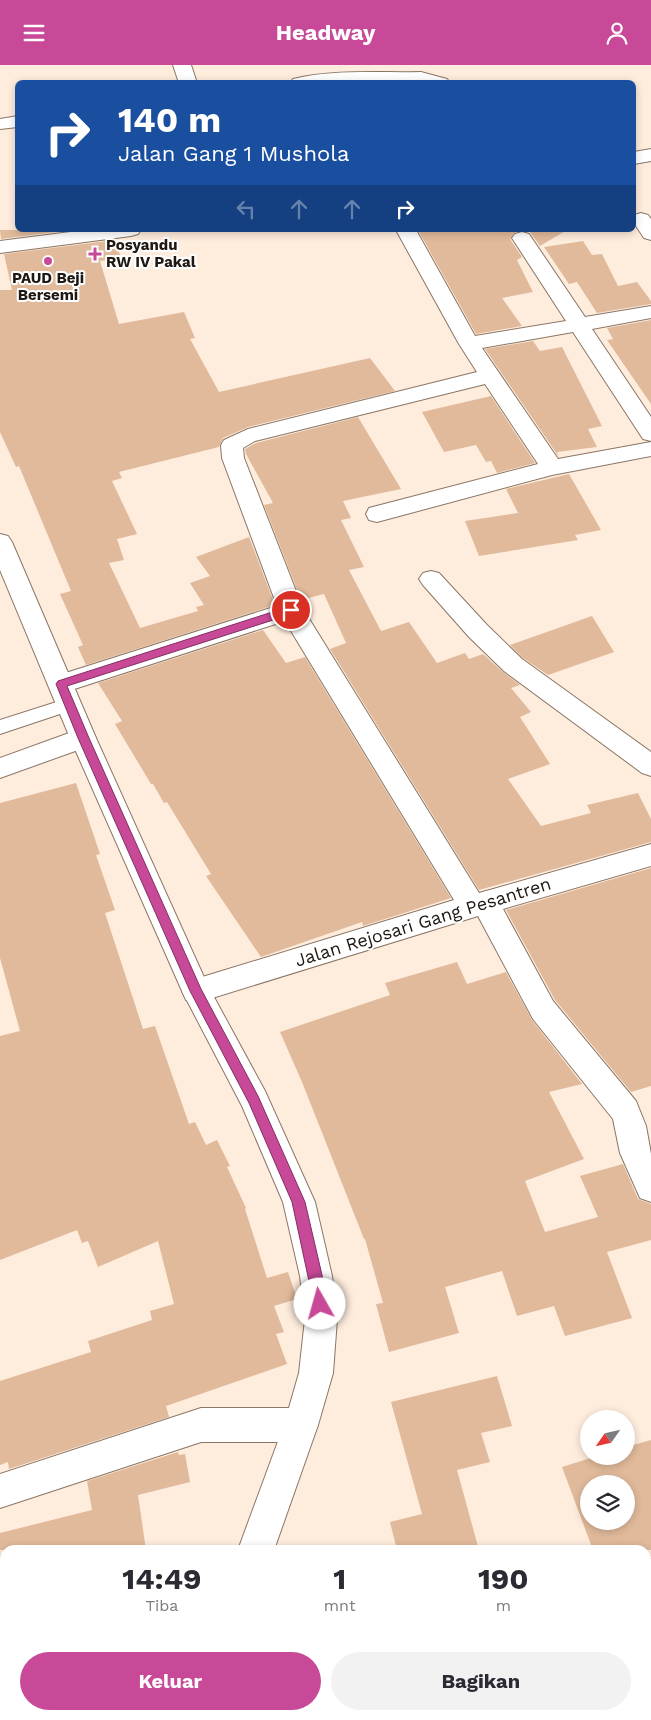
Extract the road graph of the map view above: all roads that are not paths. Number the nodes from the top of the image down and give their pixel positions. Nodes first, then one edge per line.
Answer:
1 (182, 65) edge
2 (187, 80) edge
3 (322, 80) edge
4 (431, 80) edge
5 (15, 122) edge
6 (0, 124) edge
7 (651, 155) edge
8 (636, 158) edge
9 (115, 232) edge
10 (407, 232) edge
11 (522, 238) dead end
12 (0, 247) edge
13 (651, 312) edge
14 (578, 324) junction
15 (469, 344) junction
16 (489, 376) junction
17 (651, 435) edge
18 (651, 449) edge
19 (552, 468) junction
20 (377, 514) dead end
21 (0, 542) edge
22 (431, 579) dead end
23 (291, 610) junction
24 (65, 694) junction
25 (0, 727) edge
26 (83, 738) junction
27 (651, 766) edge
28 (0, 767) edge
29 (651, 855) edge
30 (478, 904) junction
31 (196, 991) junction
32 (651, 1188) edge
33 (301, 1425) junction
34 (0, 1491) edge
35 (258, 1545) edge

1 - 2 street
3 - 4 street
5 - 6 street
7 - 8 street
9 - 12 street
10 - 15 street
11 - 14 street
13 - 14 street
14 - 15 street
14 - 17 street
15 - 16 street
16 - 19 street
16 - 23 street
18 - 19 street
19 - 20 street
21 - 24 street
22 - 27 street
23 - 24 street
23 - 30 street
24 - 25 lane
24 - 26 street
26 - 28 street
26 - 31 street
29 - 30 street, Jalan Rejosari Gang Pesantren
30 - 31 street, Jalan Rejosari Gang Pesantren
30 - 32 street
31 - 33 street
33 - 34 street
33 - 35 street

